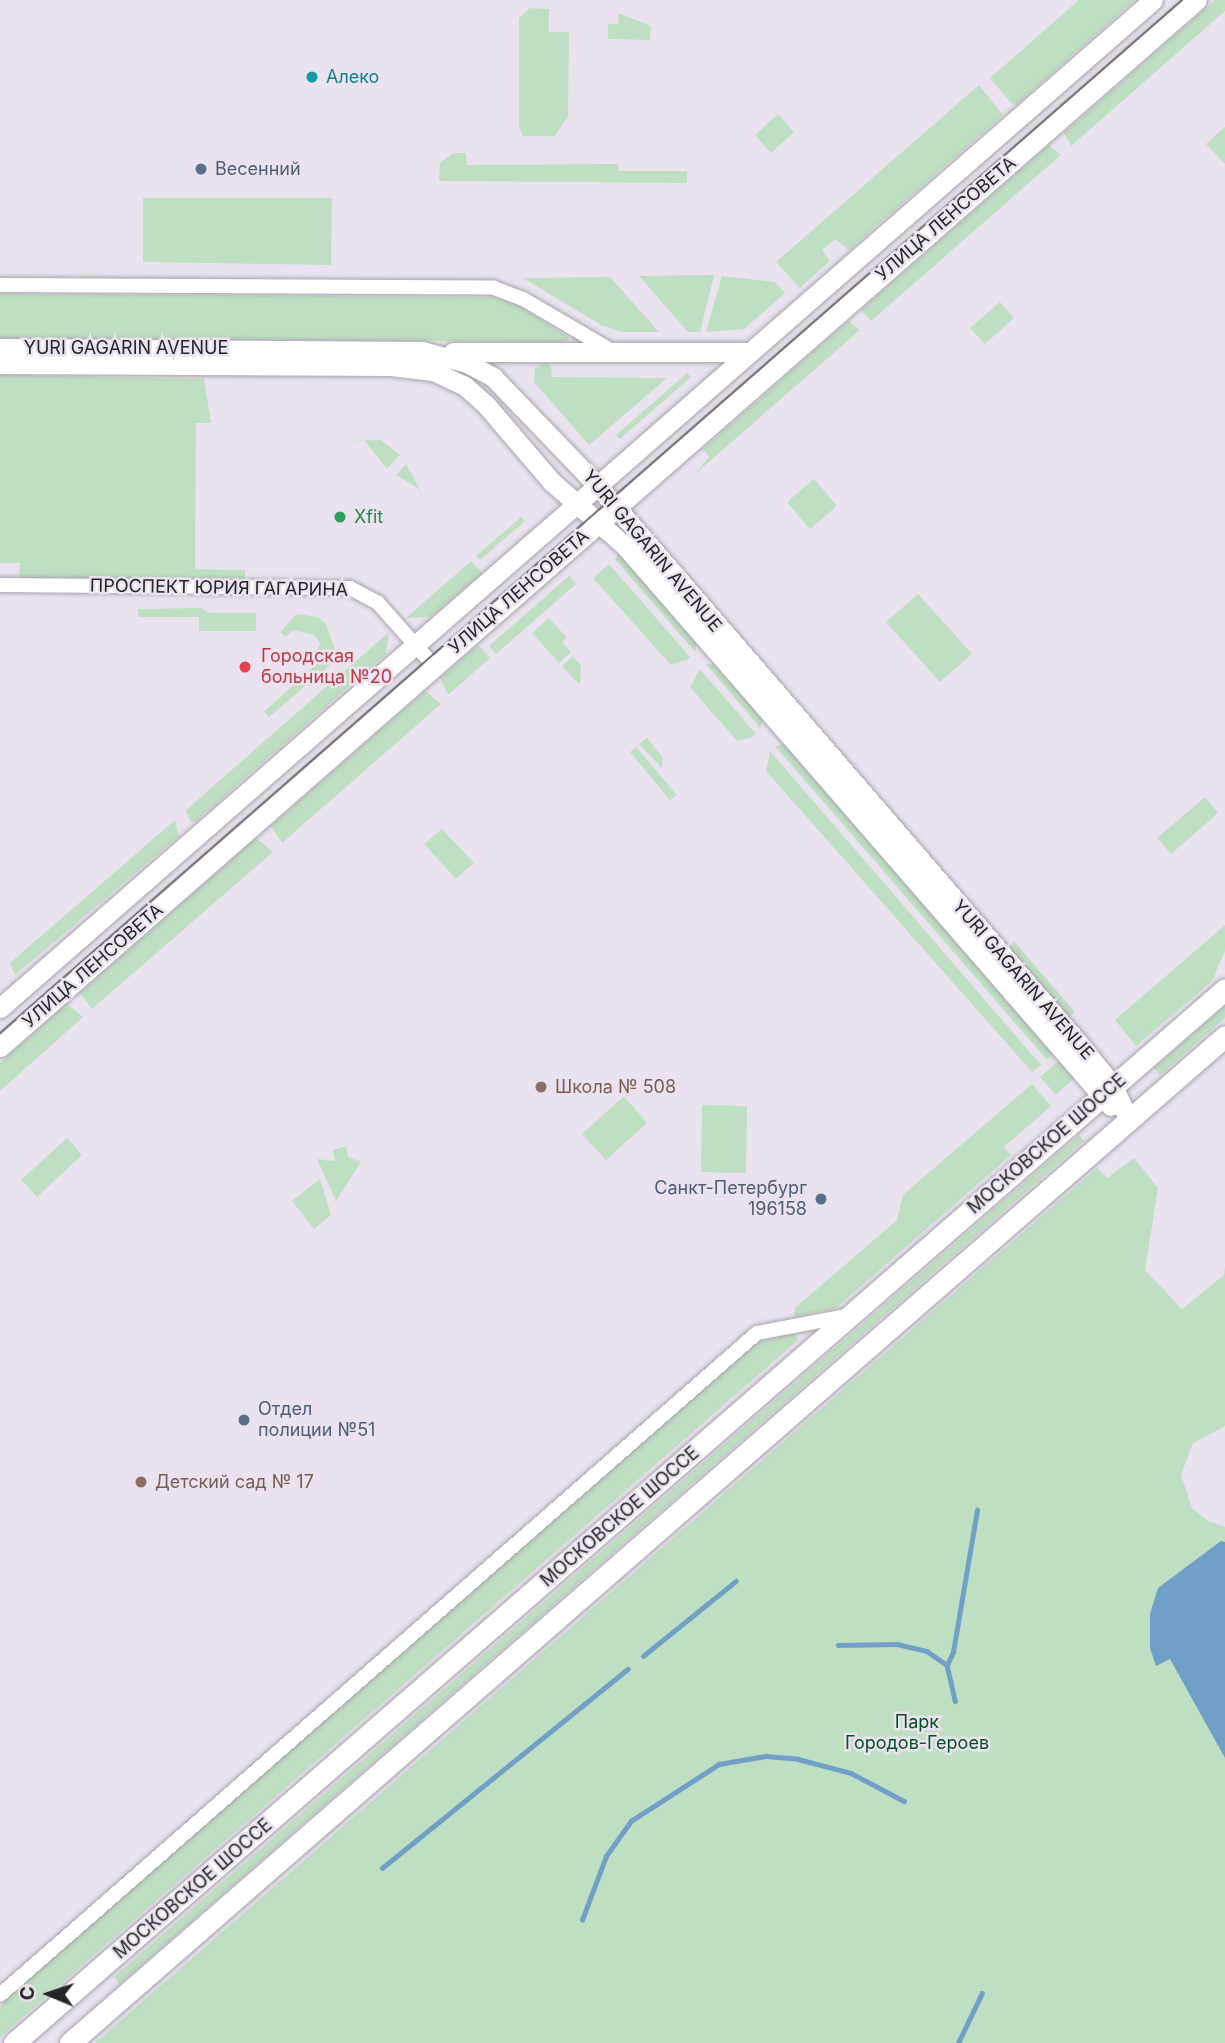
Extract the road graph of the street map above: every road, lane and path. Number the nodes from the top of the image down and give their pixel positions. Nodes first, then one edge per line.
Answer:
1 (1153, 0) edge
2 (1197, 0) edge
3 (0, 285) edge
4 (0, 348) edge
5 (422, 351) junction
6 (615, 352) junction
7 (749, 352) junction
8 (0, 364) edge
9 (768, 375) junction
10 (597, 485) junction
11 (575, 504) junction
12 (616, 508) junction
13 (597, 524) junction
14 (0, 585) edge
15 (415, 645) junction
16 (434, 666) junction
17 (1225, 988) edge
18 (0, 1008) edge
19 (1225, 1036) edge
20 (0, 1047) edge
21 (1107, 1092) junction
22 (1129, 1121) junction
23 (850, 1315) junction
24 (83, 1984) junction
25 (0, 1995) edge
26 (107, 2011) junction
27 (14, 2043) edge
28 (70, 2043) edge

1 - 7 street, УЛИЦА ЛЕНСОВЕТА
2 - 9 street, УЛИЦА ЛЕНСОВЕТА
3 - 6 street
4 - 5 street, YURI GAGARIN AVENUE
5 - 6 street
5 - 10 street, YURI GAGARIN AVENUE
6 - 7 street
7 - 9 street
7 - 10 street, УЛИЦА ЛЕНСОВЕТА
8 - 11 street, YURI GAGARIN AVENUE
9 - 12 street, УЛИЦА ЛЕНСОВЕТА
10 - 11 street, УЛИЦА ЛЕНСОВЕТА
10 - 12 street, YURI GAGARIN AVENUE
11 - 13 street, YURI GAGARIN AVENUE
11 - 15 street, УЛИЦА ЛЕНСОВЕТА
12 - 13 street, УЛИЦА ЛЕНСОВЕТА
12 - 21 street, YURI GAGARIN AVENUE
13 - 16 street, УЛИЦА ЛЕНСОВЕТА
13 - 21 street, YURI GAGARIN AVENUE
14 - 15 street, ПРОСПЕКТ ЮРИЯ ГАГАРИНА
15 - 16 street, ПРОСПЕКТ ЮРИЯ ГАГАРИНА
15 - 18 street, УЛИЦА ЛЕНСОВЕТА
16 - 20 street, УЛИЦА ЛЕНСОВЕТА
17 - 21 main road, МОСКОВСКОЕ ШОССЕ
19 - 22 main road, МОСКОВСКОЕ ШОССЕ
21 - 22 street, YURI GAGARIN AVENUE
21 - 23 main road, МОСКОВСКОЕ ШОССЕ
22 - 26 main road, МОСКОВСКОЕ ШОССЕ
23 - 24 main road, МОСКОВСКОЕ ШОССЕ
23 - 25 street
24 - 26 main road
24 - 27 main road, МОСКОВСКОЕ ШОССЕ
26 - 28 main road, МОСКОВСКОЕ ШОССЕ

